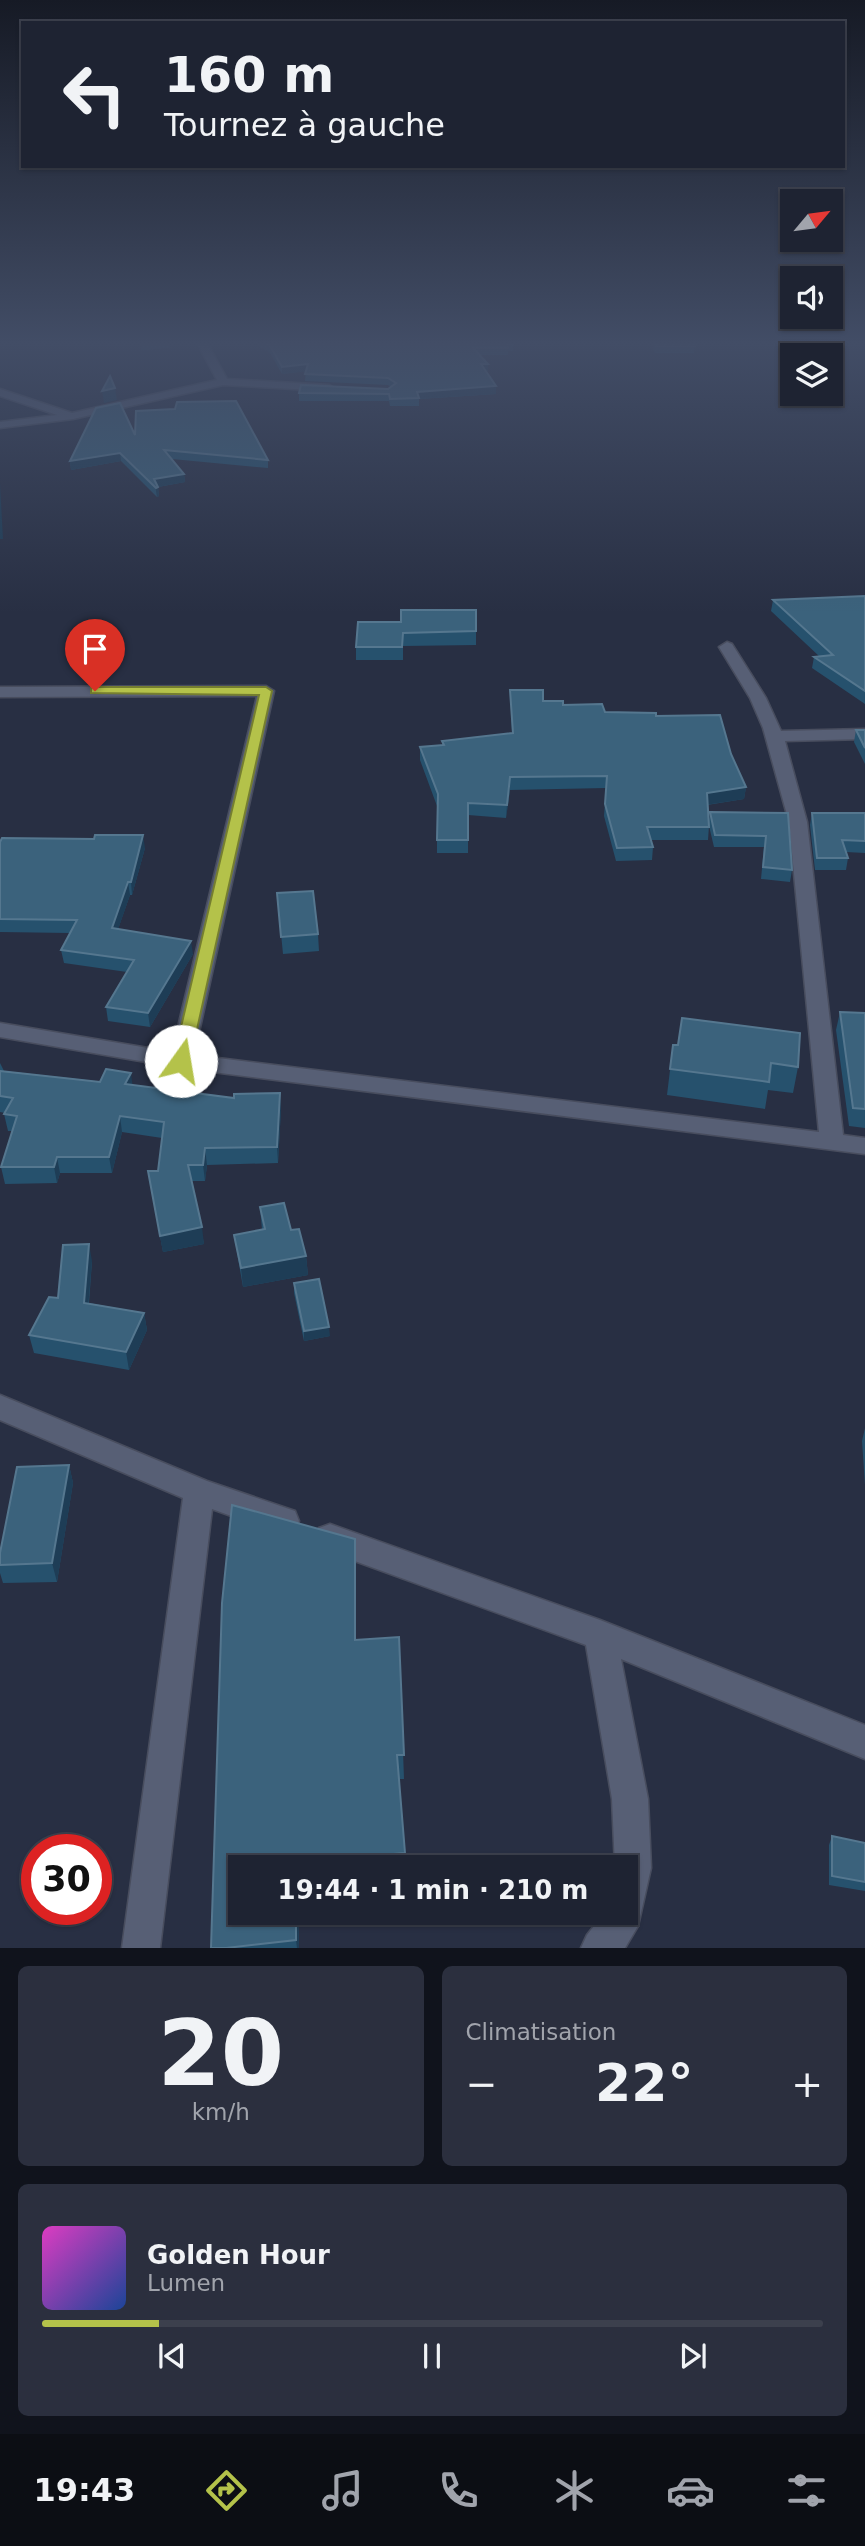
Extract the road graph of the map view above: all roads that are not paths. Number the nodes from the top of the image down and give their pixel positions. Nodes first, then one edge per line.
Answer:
1 (727, 647) dead end
2 (0, 692) edge
3 (865, 734) edge
4 (775, 736) junction
5 (0, 1030) edge
6 (181, 1061) junction
7 (832, 1143) junction
8 (865, 1146) edge
9 (0, 1407) edge
10 (199, 1491) junction
11 (600, 1635) junction
12 (865, 1742) edge
13 (632, 1855) edge
14 (619, 1925) edge
15 (141, 1948) edge
16 (600, 1948) edge

1 - 4 street
2 - 6 street
3 - 4 street
4 - 7 street
5 - 6 street
6 - 7 street
7 - 8 street
9 - 10 street
10 - 11 street
10 - 15 street
11 - 12 street
11 - 13 street
14 - 16 street

